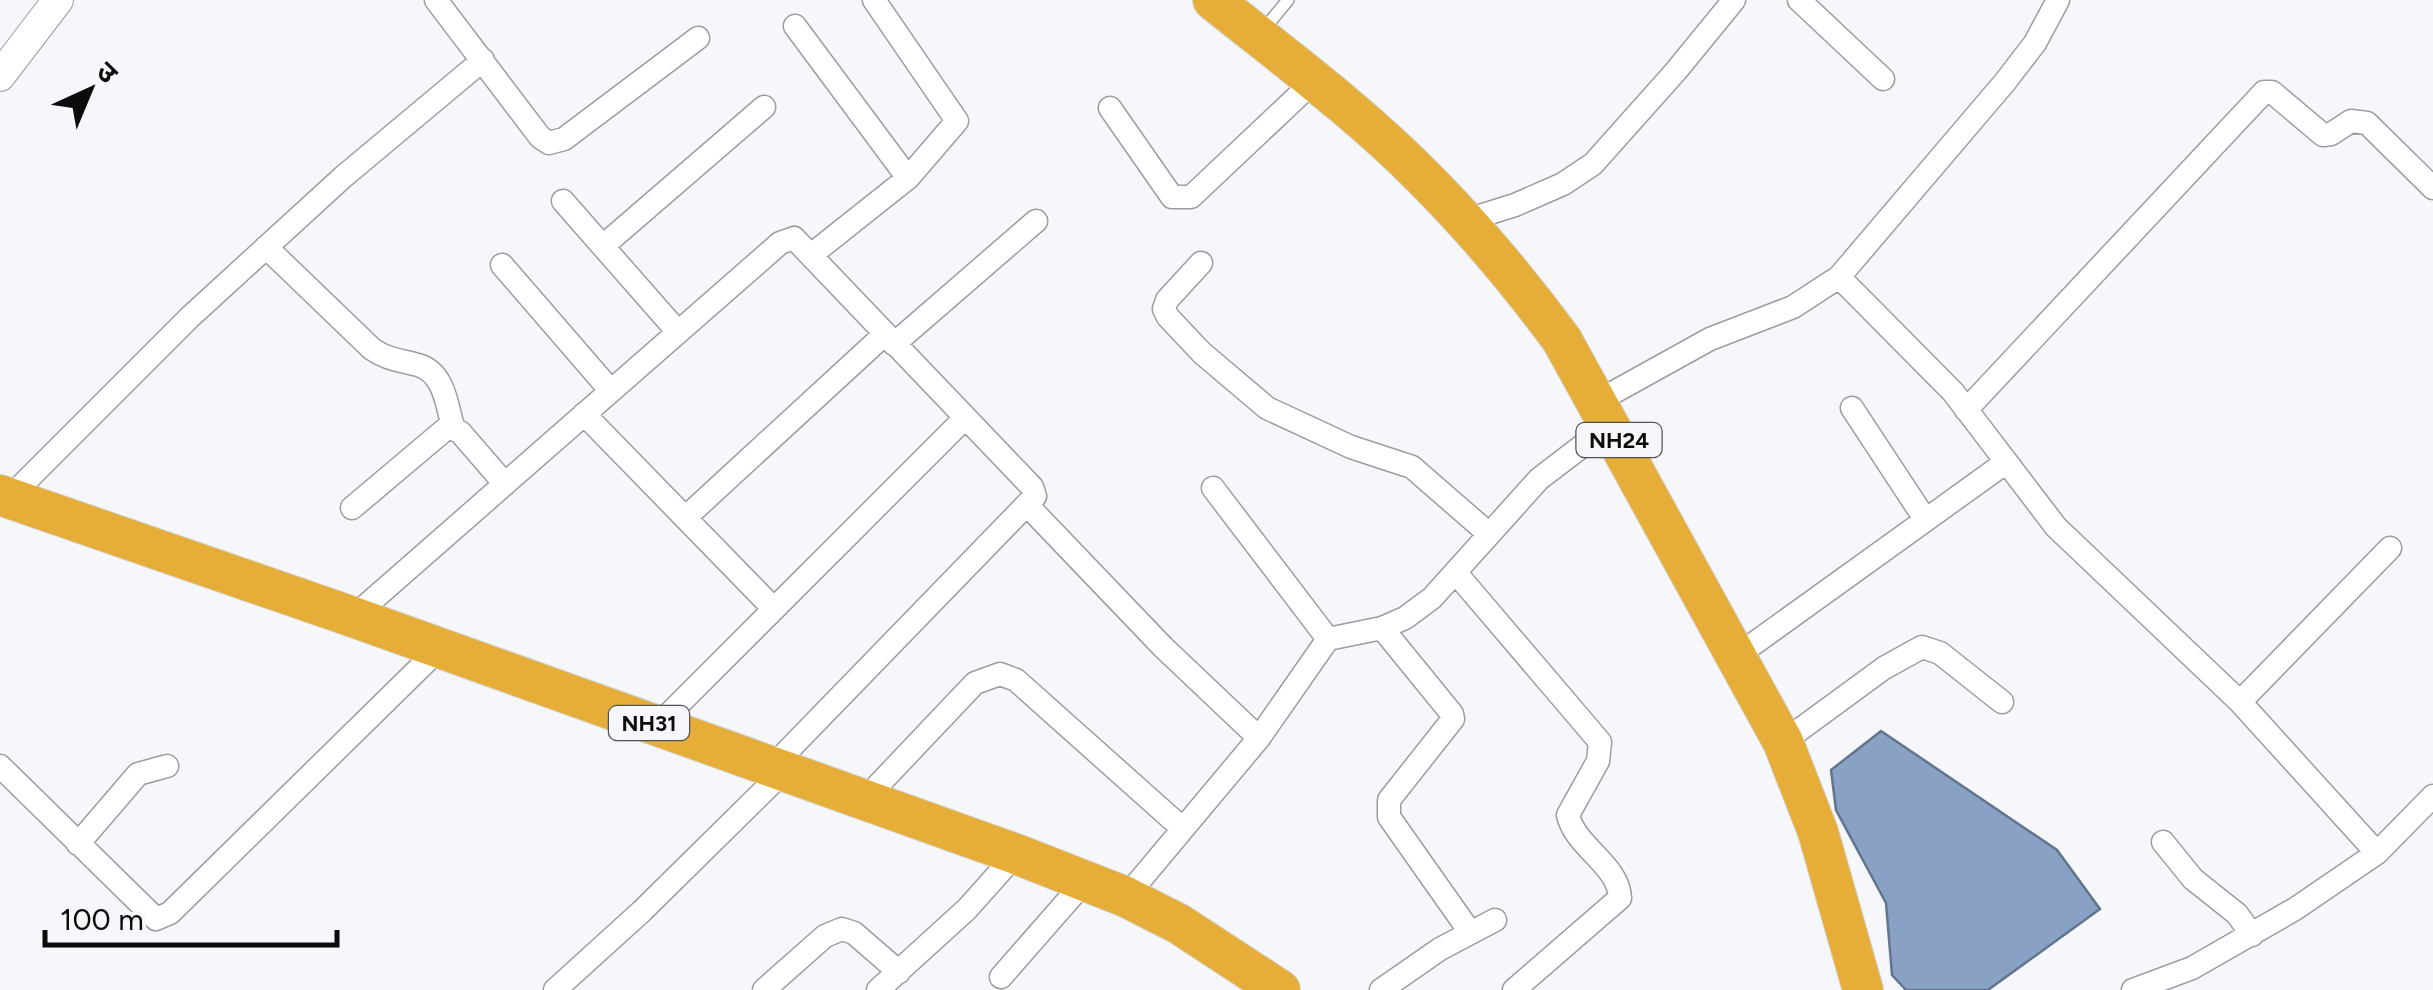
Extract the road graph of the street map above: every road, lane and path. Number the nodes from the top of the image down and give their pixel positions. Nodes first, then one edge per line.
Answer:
1 (58, 0) edge
2 (436, 0) edge
3 (874, 0) edge
4 (1213, 0) edge
5 (1288, 0) edge
6 (1734, 0) edge
7 (1798, 0) edge
8 (2058, 0) edge
9 (796, 26) dead end
10 (1258, 36) junction
11 (698, 38) dead end
12 (483, 60) junction
13 (0, 76) edge
14 (1883, 79) dead end
15 (1314, 82) junction
16 (764, 106) dead end
17 (1110, 108) dead end
18 (908, 178) junction
19 (2433, 188) edge
20 (563, 201) dead end
21 (1036, 220) dead end
22 (1464, 221) junction
23 (603, 246) junction
24 (266, 247) junction
25 (811, 255) junction
26 (1201, 263) dead end
27 (502, 266) dead end
28 (1839, 276) junction
29 (678, 332) junction
30 (890, 339) junction
31 (612, 391) junction
32 (1852, 408) dead end
33 (1966, 410) junction
34 (1604, 412) junction
35 (584, 414) junction
36 (964, 419) junction
37 (453, 427) junction
38 (2005, 464) junction
39 (505, 484) junction
40 (1213, 488) dead end
41 (5, 496) edge
42 (1028, 505) junction
43 (352, 508) dead end
44 (685, 518) junction
45 (1925, 518) junction
46 (1489, 534) junction
47 (2390, 548) dead end
48 (1456, 572) junction
49 (774, 609) junction
50 (353, 617) junction
51 (1382, 628) junction
52 (1328, 639) junction
53 (439, 649) junction
54 (1738, 655) junction
55 (2002, 702) dead end
56 (2240, 702) junction
57 (657, 726) junction
58 (1259, 738) junction
59 (1782, 742) junction
60 (0, 766) edge
61 (167, 766) dead end
62 (778, 769) junction
63 (2433, 796) edge
64 (864, 799) junction
65 (1183, 829) junction
66 (2164, 842) dead end
67 (78, 844) junction
68 (2377, 853) junction
69 (1016, 854) junction
70 (1085, 881) junction
71 (1126, 897) junction
72 (1495, 920) dead end
73 (1470, 932) junction
74 (2252, 935) junction
75 (900, 972) junction
76 (1001, 977) dead end
77 (555, 990) edge
78 (764, 990) edge
79 (878, 990) edge
80 (1280, 990) edge
81 (1380, 990) edge
82 (1514, 990) edge
83 (1863, 990) edge
84 (2133, 990) edge

1 - 13 street
2 - 12 street
3 - 18 street
4 - 10 highway, NH24
5 - 10 lane
6 - 22 street
7 - 14 street
8 - 28 street
9 - 18 street
10 - 15 highway, NH24
11 - 12 street
12 - 24 street
15 - 17 street
15 - 22 highway, NH24
16 - 23 street
18 - 25 street
19 - 33 street
20 - 23 street
21 - 30 street
22 - 34 highway, NH24
23 - 29 street
24 - 37 street
24 - 41 street
25 - 29 street
25 - 30 street
26 - 46 street
27 - 31 street
28 - 33 street
28 - 34 street
29 - 31 street
30 - 36 street
30 - 44 street
31 - 35 street
32 - 45 street
33 - 38 street
34 - 46 street
34 - 54 highway, NH24
35 - 39 street
35 - 44 street
36 - 42 street
36 - 49 street
37 - 39 street
37 - 43 street
38 - 45 street
38 - 56 street
39 - 50 street
40 - 52 street
41 - 50 highway, NH31
42 - 58 street
42 - 62 street
44 - 49 street
45 - 54 street
46 - 48 street
47 - 56 street
48 - 51 street
48 - 82 street
49 - 57 street
50 - 53 highway, NH31
51 - 52 street
51 - 73 street
52 - 58 street
53 - 57 highway, NH31
53 - 67 street
54 - 59 highway, NH24
55 - 59 street
56 - 68 street
57 - 62 highway, NH31
58 - 65 street
59 - 83 highway, NH24
60 - 67 street
61 - 67 street
62 - 64 highway, NH31
62 - 77 street
63 - 68 street
64 - 65 street
64 - 69 highway, NH31
65 - 71 street
66 - 74 street
68 - 74 street
69 - 70 highway, NH31
69 - 75 street
70 - 71 highway, NH31
70 - 76 street
71 - 80 highway, NH31
72 - 73 street
73 - 81 street
74 - 84 street
75 - 78 street
75 - 79 street

